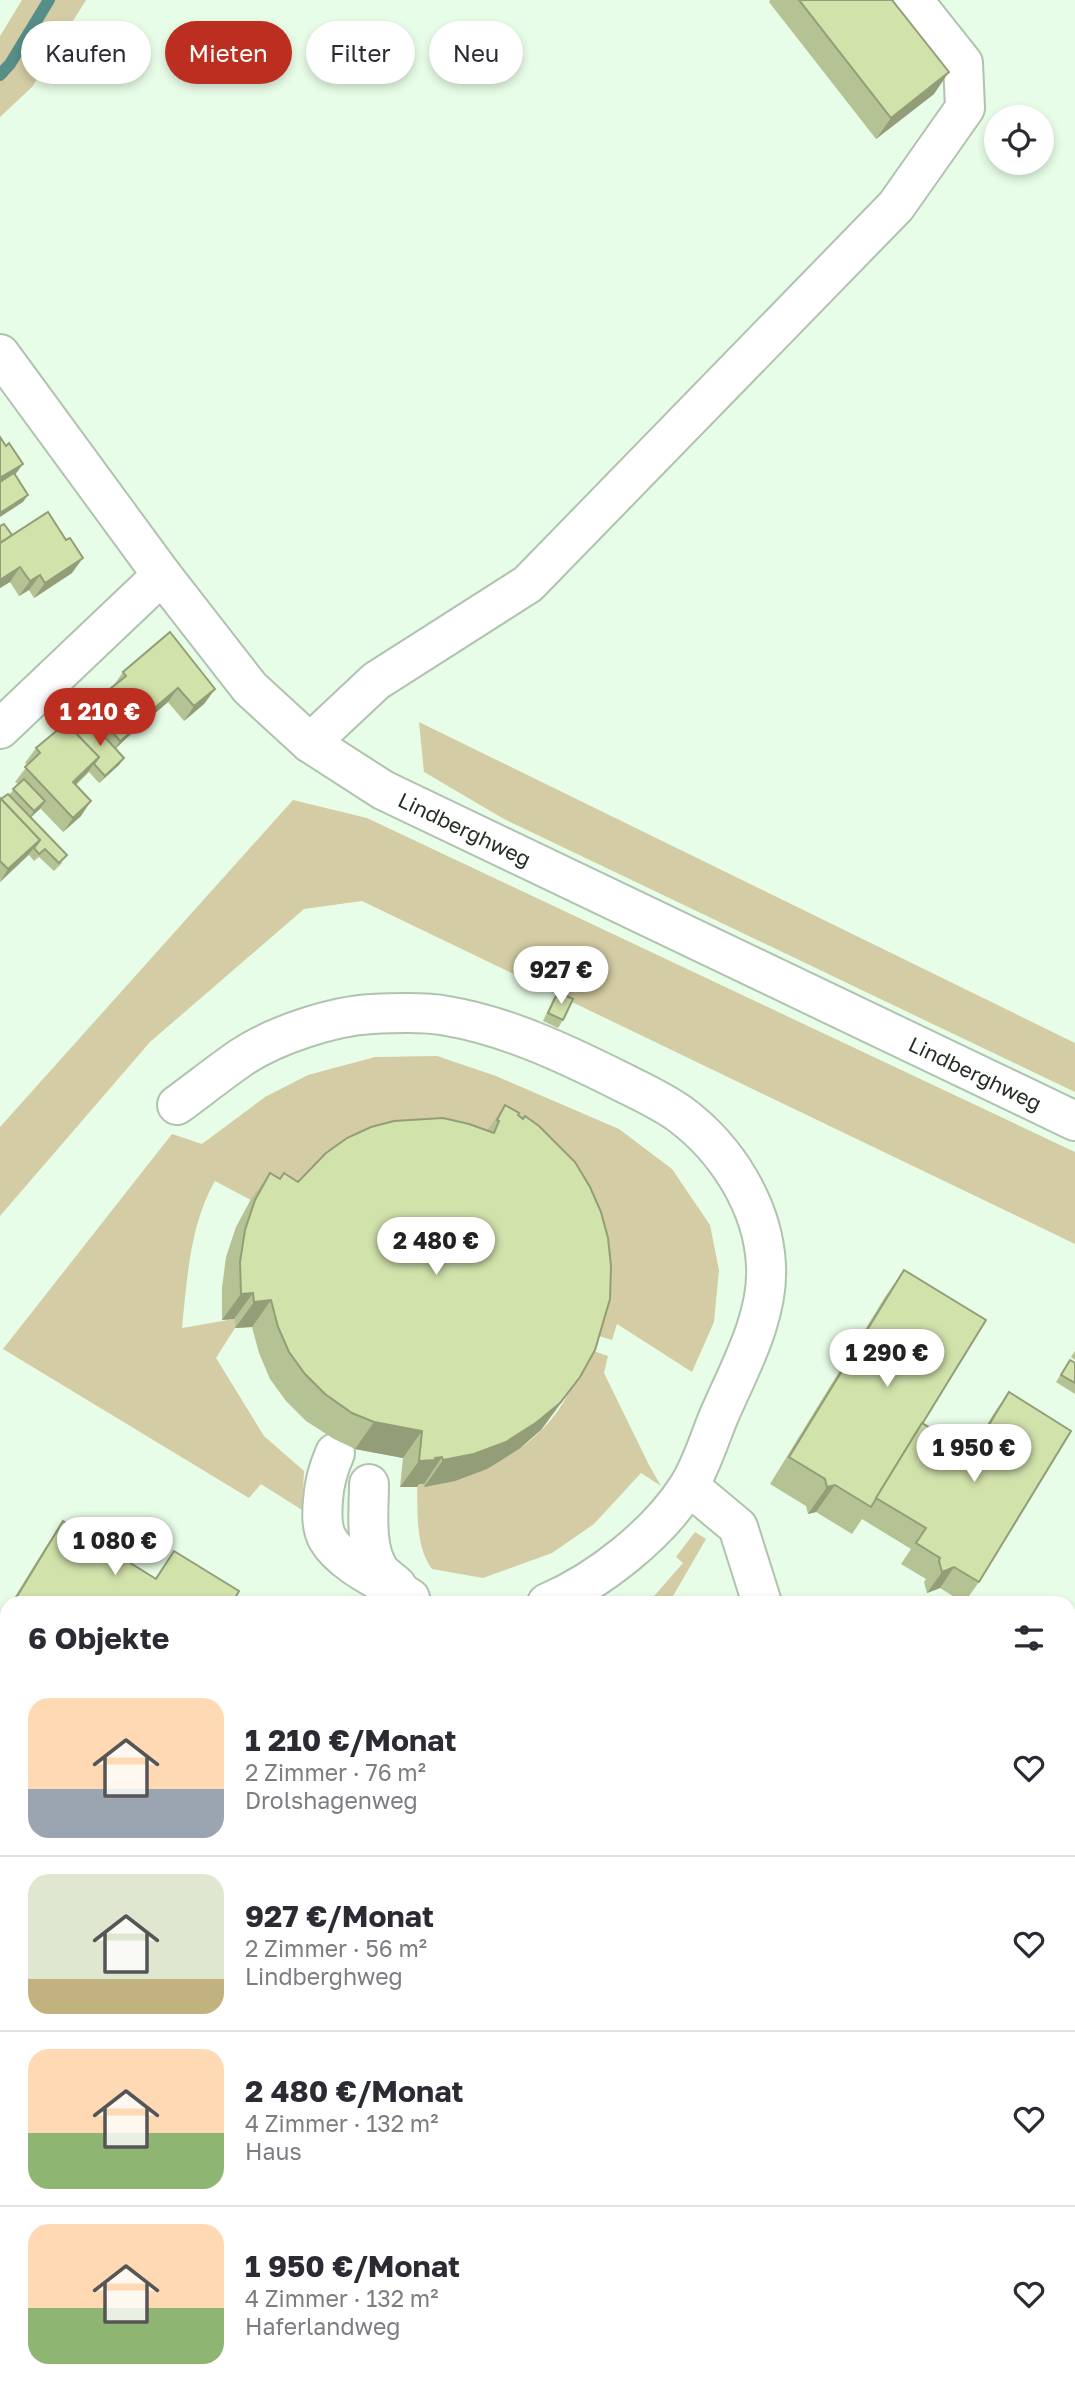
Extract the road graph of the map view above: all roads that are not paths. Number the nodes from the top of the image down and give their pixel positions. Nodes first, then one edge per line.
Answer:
1 (913, 0) edge
2 (0, 354) edge
3 (162, 575) junction
4 (0, 729) edge
5 (310, 743) junction
6 (177, 1105) dead end
7 (1075, 1121) edge
8 (335, 1453) dead end
9 (369, 1485) dead end
10 (689, 1486) junction
11 (408, 1596) edge
12 (410, 1596) edge
13 (561, 1596) edge
14 (759, 1596) edge

1 - 5 street
2 - 3 street, Lindberghweg
3 - 4 street
3 - 5 street, Lindberghweg
5 - 7 street, Lindberghweg
6 - 10 street
8 - 11 street
9 - 12 street
10 - 13 street
10 - 14 street

